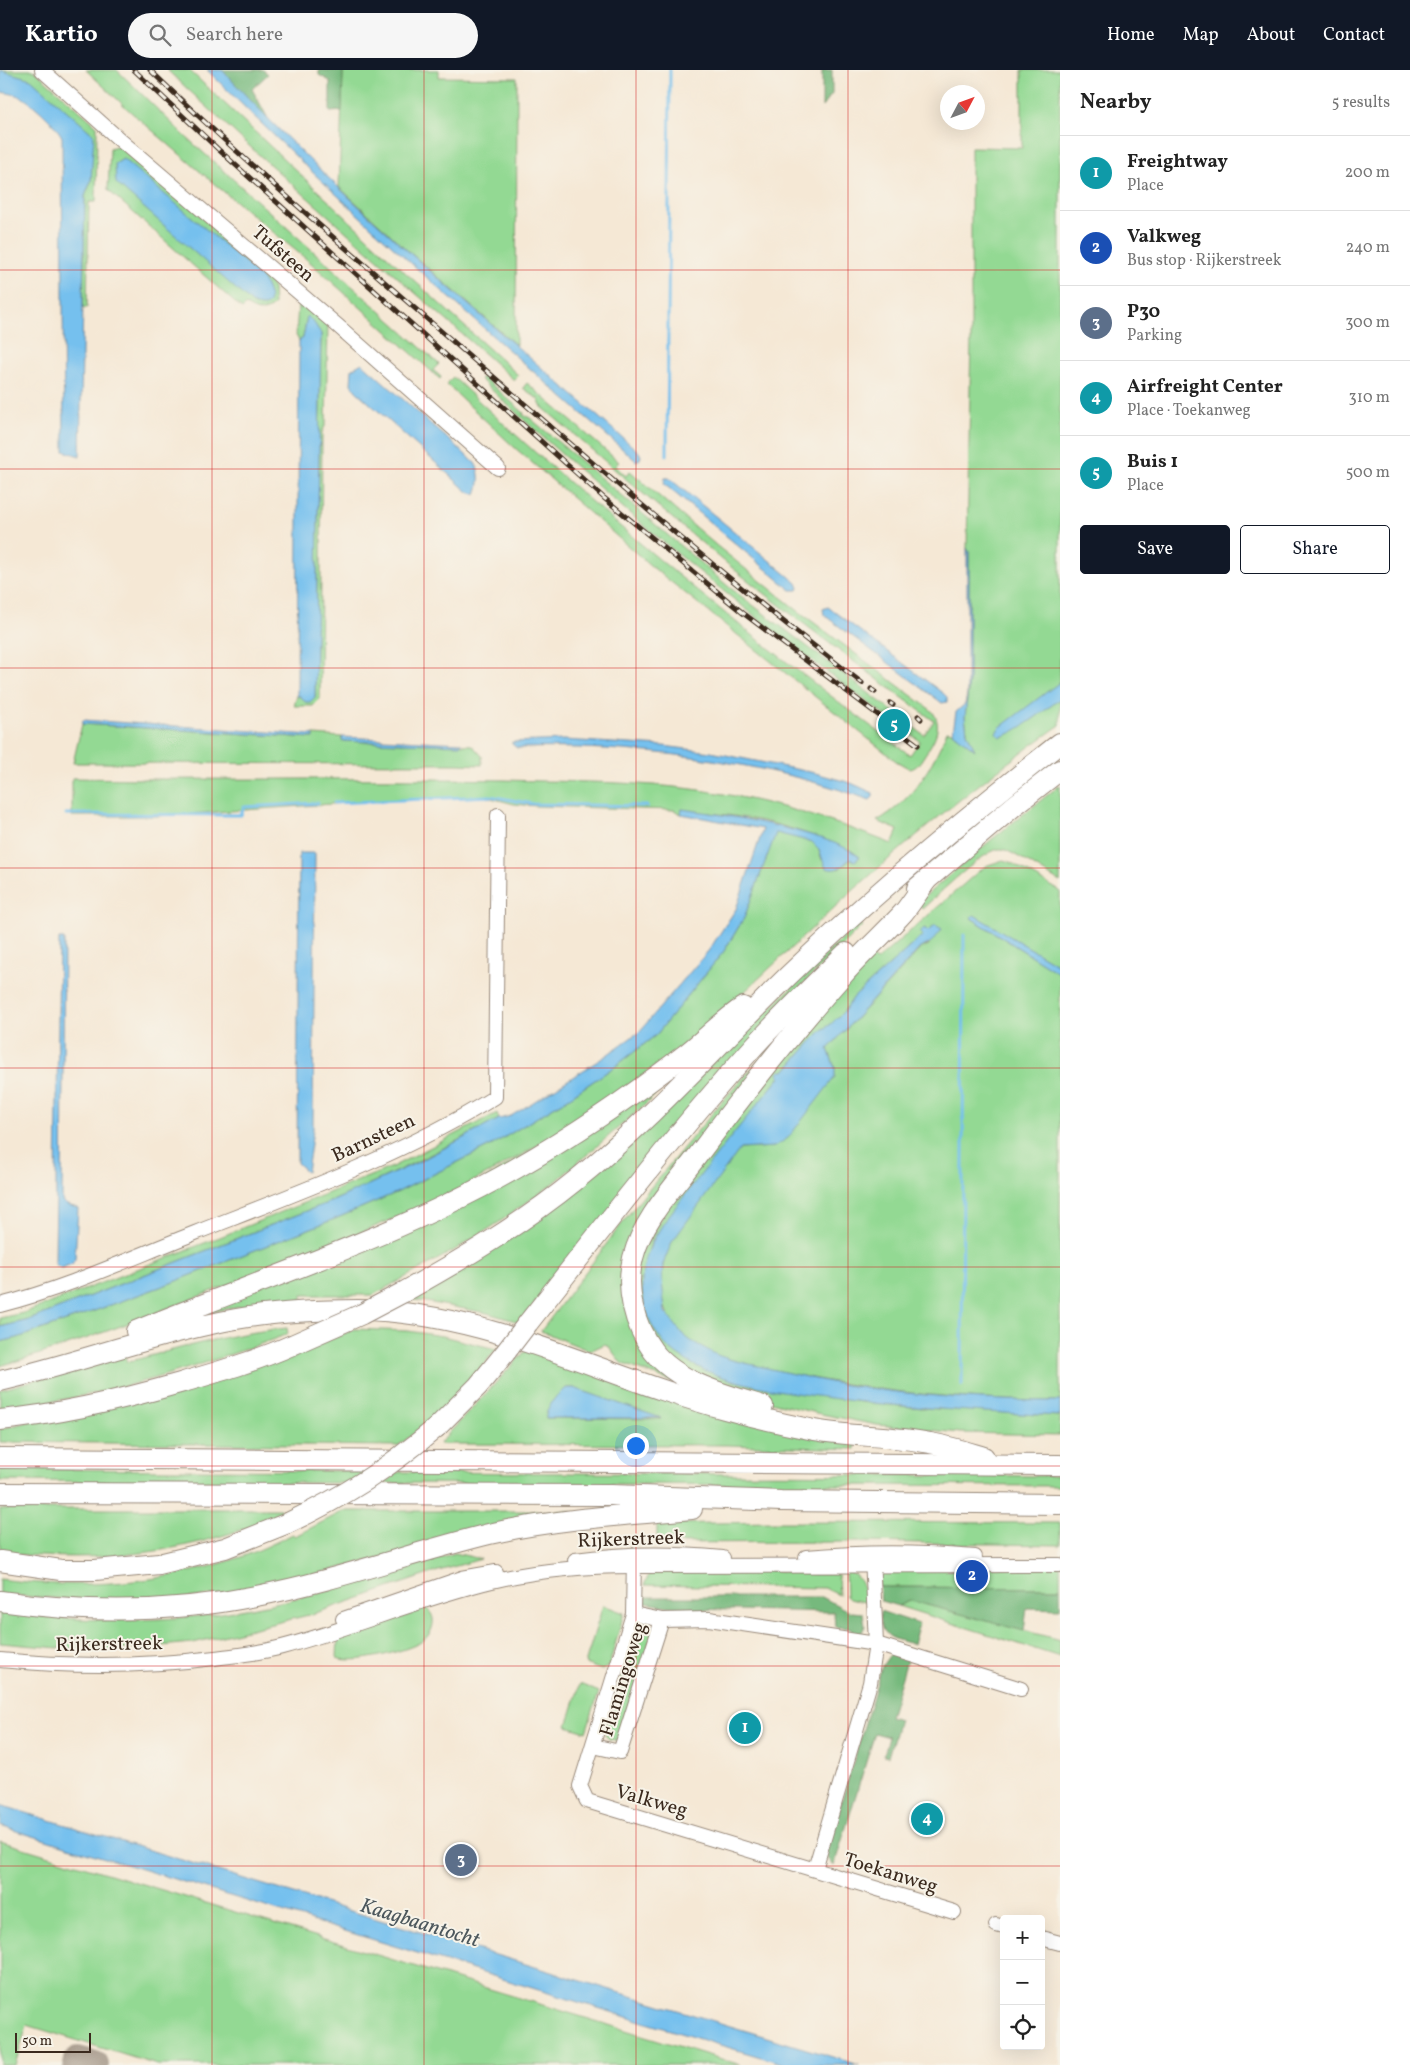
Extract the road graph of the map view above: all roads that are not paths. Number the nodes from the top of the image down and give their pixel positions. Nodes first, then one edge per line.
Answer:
1 (42, 70) edge
2 (498, 468) dead end
3 (1060, 743) edge
4 (1060, 770) edge
5 (498, 815) dead end
6 (926, 881) junction
7 (788, 976) junction
8 (0, 1305) edge
9 (39, 1371) junction
10 (0, 1381) edge
11 (0, 1420) edge
12 (853, 1435) junction
13 (0, 1458) edge
14 (1012, 1464) junction
15 (1060, 1465) edge
16 (0, 1493) edge
17 (781, 1501) junction
18 (1060, 1504) edge
19 (872, 1559) junction
20 (1060, 1559) edge
21 (634, 1560) junction
22 (0, 1562) edge
23 (1060, 1565) edge
24 (0, 1601) edge
25 (633, 1614) junction
26 (662, 1620) junction
27 (876, 1644) junction
28 (0, 1660) edge
29 (1021, 1689) dead end
30 (593, 1746) junction
31 (580, 1786) joint
32 (815, 1869) junction
33 (954, 1912) dead end
34 (1045, 1939) edge
35 (1060, 1943) edge

1 - 2 street, Tufsteen
3 - 7 highway
4 - 6 highway
5 - 8 street, Barnsteen
6 - 12 highway
6 - 22 highway, bridge
7 - 9 highway
7 - 11 highway, bridge
9 - 10 highway
9 - 12 highway
12 - 14 highway
13 - 14 highway
14 - 15 highway
16 - 17 highway
17 - 18 highway
17 - 24 highway
19 - 20 street, Rijkerstreek
19 - 21 street, Rijkerstreek
19 - 23 street, Rijkerstreek
19 - 27 street
21 - 25 street, Flamingoweg
21 - 28 street, Rijkerstreek
25 - 26 street, Flamingoweg
25 - 30 street, Flamingoweg
26 - 27 street
26 - 30 street, Flamingoweg
27 - 29 street
27 - 32 street
30 - 31 street, Flamingoweg
31 - 32 street, Valkweg
32 - 33 street, Toekanweg
34 - 35 street

